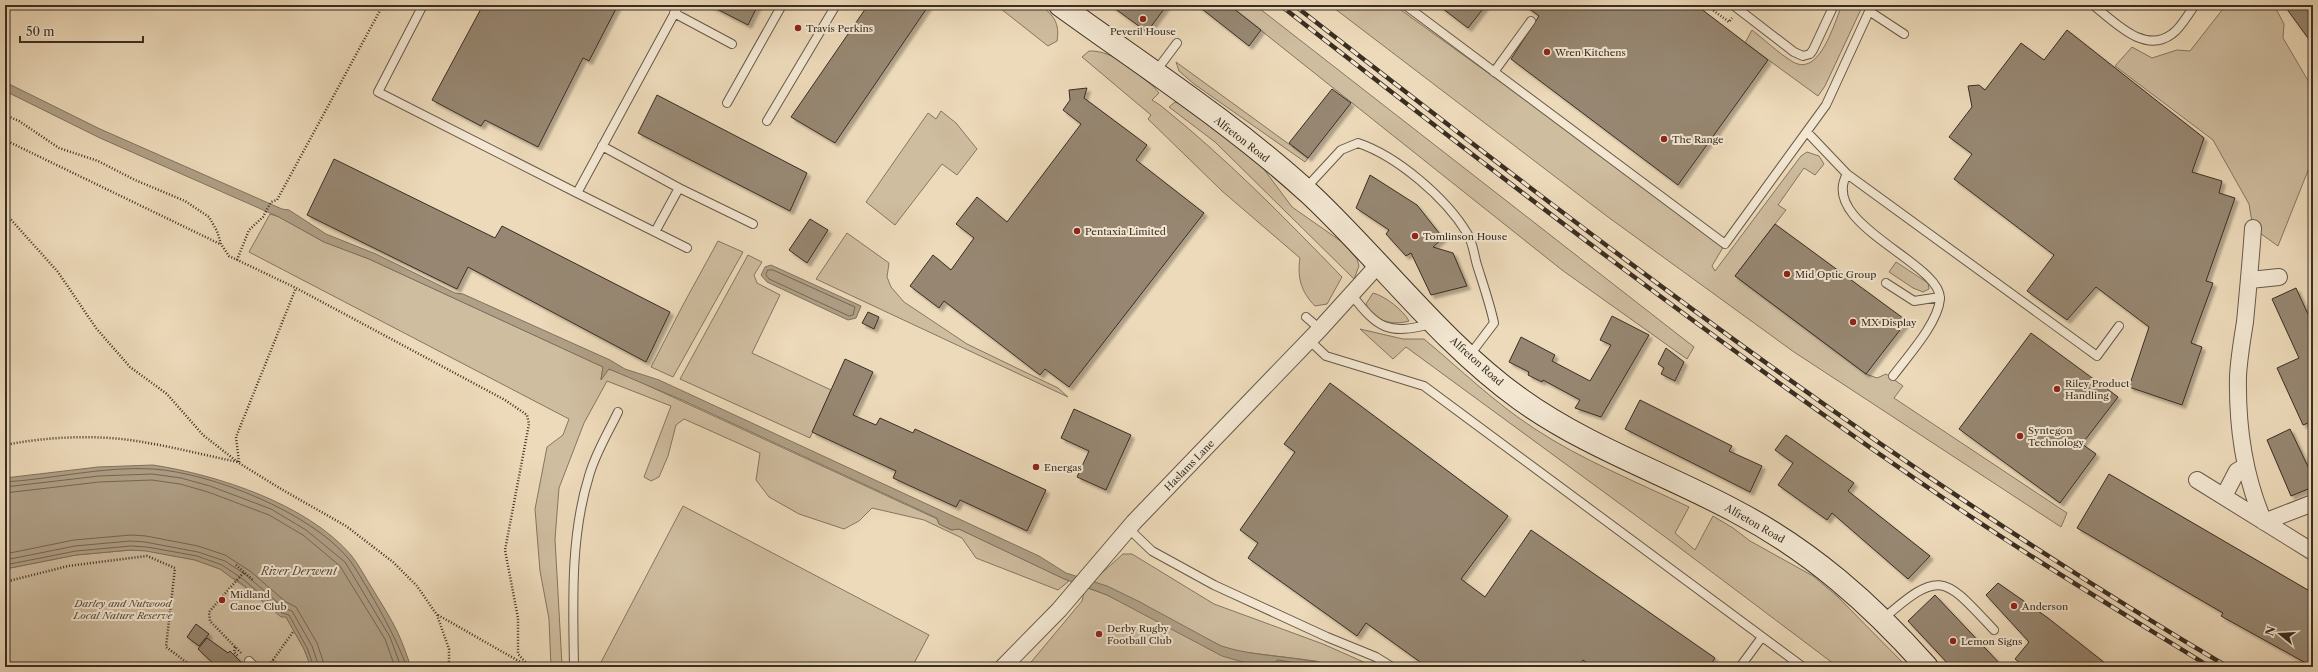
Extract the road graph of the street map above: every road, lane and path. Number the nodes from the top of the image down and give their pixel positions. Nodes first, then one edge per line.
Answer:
1 (383, 5) edge
2 (423, 5) edge
3 (679, 5) edge
4 (782, 5) edge
5 (836, 5) edge
6 (1060, 5) edge
7 (1405, 5) edge
8 (1733, 5) edge
9 (1834, 5) edge
10 (2093, 5) edge
11 (2194, 5) edge
12 (1871, 8) edge
13 (674, 14) junction
14 (1531, 21) dead end
15 (1904, 34) dead end
16 (1177, 43) dead end
17 (732, 44) dead end
18 (1494, 72) junction
19 (1154, 73) junction
20 (727, 103) dead end
21 (5, 115) edge
22 (767, 121) dead end
23 (1807, 132) junction
24 (5, 140) edge
25 (602, 146) junction
26 (1847, 174) junction
27 (679, 188) junction
28 (1304, 190) junction
29 (577, 193) junction
30 (5, 213) edge
31 (753, 224) dead end
32 (2254, 228) dead end
33 (655, 232) junction
34 (221, 244) junction
35 (687, 248) dead end
36 (237, 260) junction
37 (1378, 265) junction
38 (2279, 277) dead end
39 (2250, 280) junction
40 (1886, 283) dead end
41 (296, 288) junction
42 (1351, 294) junction
43 (1940, 297) junction
44 (1306, 317) dead end
45 (1436, 323) junction
46 (2119, 326) dead end
47 (1314, 334) junction
48 (1470, 356) junction
49 (1893, 376) dead end
50 (618, 412) dead end
51 (5, 444) edge
52 (239, 462) junction
53 (2246, 466) junction
54 (2197, 480) dead end
55 (2224, 496) junction
56 (2313, 503) edge
57 (2264, 522) junction
58 (1129, 529) junction
59 (2313, 552) edge
60 (236, 565) dead end
61 (244, 572) junction
62 (254, 581) dead end
63 (5, 582) edge
64 (437, 615) junction
65 (1882, 620) junction
66 (1994, 630) dead end
67 (293, 632) dead end
68 (1762, 637) junction
69 (273, 660) junction
70 (276, 663) dead end
71 (252, 664) edge
72 (193, 667) edge
73 (266, 667) edge
74 (449, 667) edge
75 (529, 667) edge
76 (574, 667) edge
77 (1003, 667) edge
78 (1392, 667) edge
79 (1740, 667) edge
80 (1804, 667) edge
81 (1927, 667) edge

1 - 36 path
2 - 29 lane
3 - 13 lane
4 - 20 lane
5 - 22 lane
6 - 19 street, Alfreton Road
7 - 18 lane
8 - 9 lane
10 - 11 lane
12 - 15 lane
12 - 23 lane
13 - 17 lane
13 - 25 lane
14 - 18 lane
16 - 19 lane
18 - 23 lane
19 - 28 street, Alfreton Road
21 - 34 path
23 - 26 lane
24 - 34 path
25 - 27 lane
25 - 29 lane
26 - 43 lane
26 - 46 lane
27 - 31 lane
27 - 33 lane
28 - 37 street, Alfreton Road
28 - 48 lane
29 - 33 lane
30 - 52 path
32 - 39 street
33 - 35 lane
34 - 36 path
36 - 41 path
37 - 42 street, Haslams Lane
37 - 45 street, Alfreton Road
38 - 39 street
39 - 53 street
40 - 43 lane
41 - 52 path
41 - 75 path
42 - 45 lane
42 - 47 street, Haslams Lane
43 - 49 lane
44 - 47 lane
45 - 48 street, Alfreton Road
47 - 58 street, Haslams Lane
47 - 68 lane
48 - 65 street, Alfreton Road
50 - 76 lane
51 - 52 path
52 - 64 path
53 - 55 street
53 - 57 street
54 - 55 street
55 - 57 street
56 - 57 street
57 - 59 street
58 - 77 street, Haslams Lane
58 - 78 lane
60 - 61 path
61 - 62 path
61 - 71 path
63 - 72 path
64 - 74 path
64 - 75 path
65 - 66 lane
65 - 81 street, Alfreton Road
67 - 69 path
68 - 79 lane
68 - 80 lane
69 - 70 path
69 - 73 path

